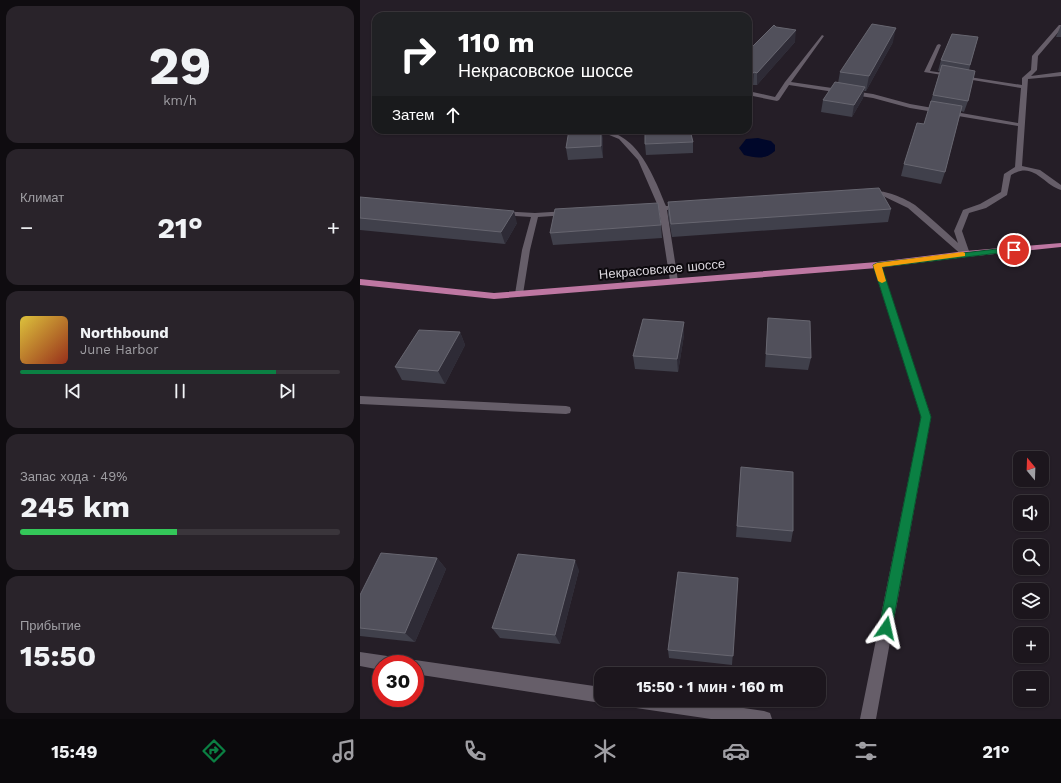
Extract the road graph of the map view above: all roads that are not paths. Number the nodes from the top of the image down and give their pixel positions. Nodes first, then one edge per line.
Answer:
1 (1061, 26) edge
2 (822, 36) dead end
3 (939, 45) dead end
4 (1061, 74) edge
5 (1026, 78) junction
6 (787, 83) junction
7 (1025, 87) junction
8 (752, 94) edge
9 (1021, 125) junction
10 (610, 134) edge
11 (1018, 168) junction
12 (1061, 188) edge
13 (859, 195) edge
14 (686, 206) edge
15 (663, 208) junction
16 (640, 209) edge
17 (495, 212) edge
18 (572, 213) edge
19 (535, 215) junction
20 (1061, 245) edge
21 (966, 254) junction
22 (877, 265) junction
23 (674, 281) junction
24 (360, 282) edge
25 (519, 294) junction
26 (360, 400) edge
27 (566, 410) dead end
28 (360, 659) edge
29 (372, 661) edge
30 (424, 668) edge
31 (594, 694) edge
32 (683, 707) edge
33 (764, 719) edge
34 (868, 719) edge

1 - 5 street
2 - 6 street
3 - 7 street
4 - 5 street
5 - 7 street
6 - 8 street
6 - 9 street
7 - 9 street
9 - 11 street
10 - 15 street
11 - 12 street
11 - 21 street
13 - 21 street
14 - 15 street
15 - 16 street
15 - 23 street
17 - 19 street
18 - 19 street
19 - 25 street
20 - 21 main road, Некрасовское шоссе
21 - 22 main road, Некрасовское шоссе
22 - 23 main road, Некрасовское шоссе
22 - 34 street
23 - 25 main road, Некрасовское шоссе
24 - 25 main road, Некрасовское шоссе
26 - 27 street
28 - 29 street
30 - 31 street
32 - 33 street

